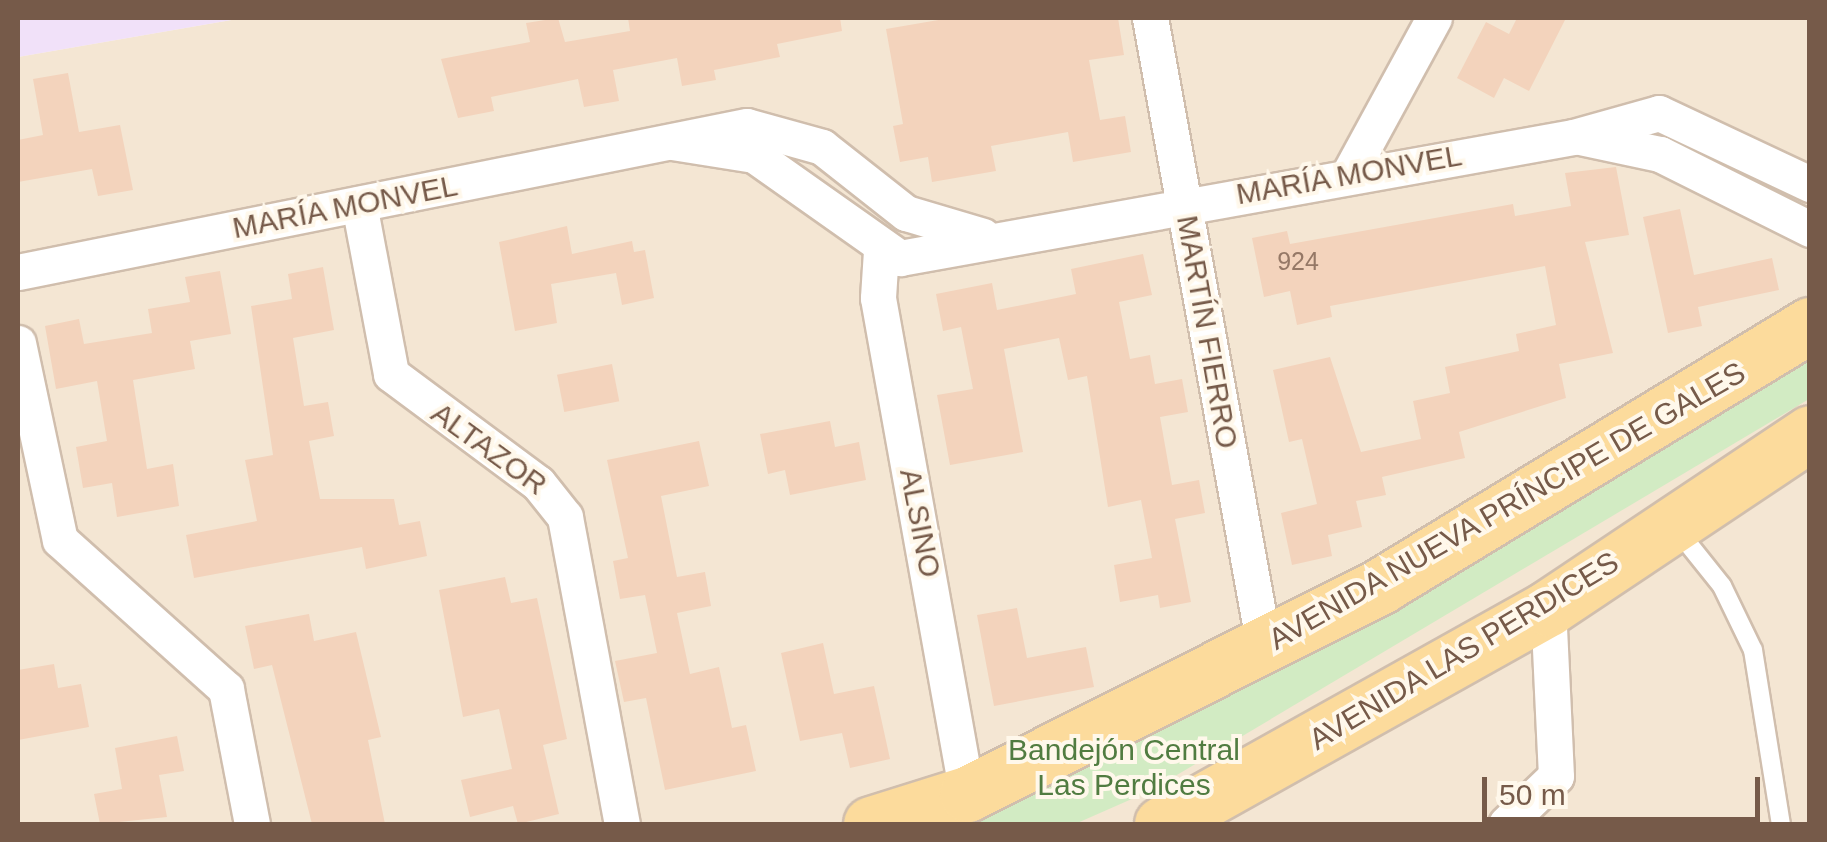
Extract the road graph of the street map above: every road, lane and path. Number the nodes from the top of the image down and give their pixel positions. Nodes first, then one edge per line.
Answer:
1 (1150, 18) edge
2 (1434, 18) edge
3 (1573, 137) junction
4 (672, 142) junction
5 (1350, 172) junction
6 (1810, 184) edge
7 (359, 204) junction
8 (1184, 206) junction
9 (1810, 229) edge
10 (1008, 240) junction
11 (881, 251) junction
12 (18, 272) edge
13 (1810, 324) edge
14 (18, 343) edge
15 (1810, 433) edge
16 (1673, 524) junction
17 (1548, 608) junction
18 (1264, 646) junction
19 (968, 794) junction
20 (252, 824) edge
21 (622, 824) edge
22 (871, 824) edge
23 (1162, 824) edge
24 (1506, 824) edge
25 (1781, 824) edge

1 - 8 street, MARTÍN FIERRO
2 - 5 street
3 - 5 street, MARÍA MONVEL
3 - 6 street, MARÍA MONVEL
3 - 9 street, MARÍA MONVEL
4 - 7 street, MARÍA MONVEL
4 - 10 street, MARÍA MONVEL
4 - 11 street, MARÍA MONVEL
5 - 8 street, MARÍA MONVEL
7 - 12 street, MARÍA MONVEL
7 - 21 street, ALTAZOR
8 - 10 street, MARÍA MONVEL
8 - 18 street, MARTÍN FIERRO
10 - 11 street, MARÍA MONVEL
11 - 19 street, ALSINO
13 - 18 main road, AVENIDA NUEVA PRÍNCIPE DE GALES
14 - 20 street
15 - 16 main road, AVENIDA LAS PERDICES
16 - 17 main road, AVENIDA LAS PERDICES
16 - 25 lane
17 - 23 main road, AVENIDA LAS PERDICES
17 - 24 street
18 - 19 main road, AVENIDA NUEVA PRÍNCIPE DE GALES
19 - 22 main road, AVENIDA NUEVA PRÍNCIPE DE GALES

